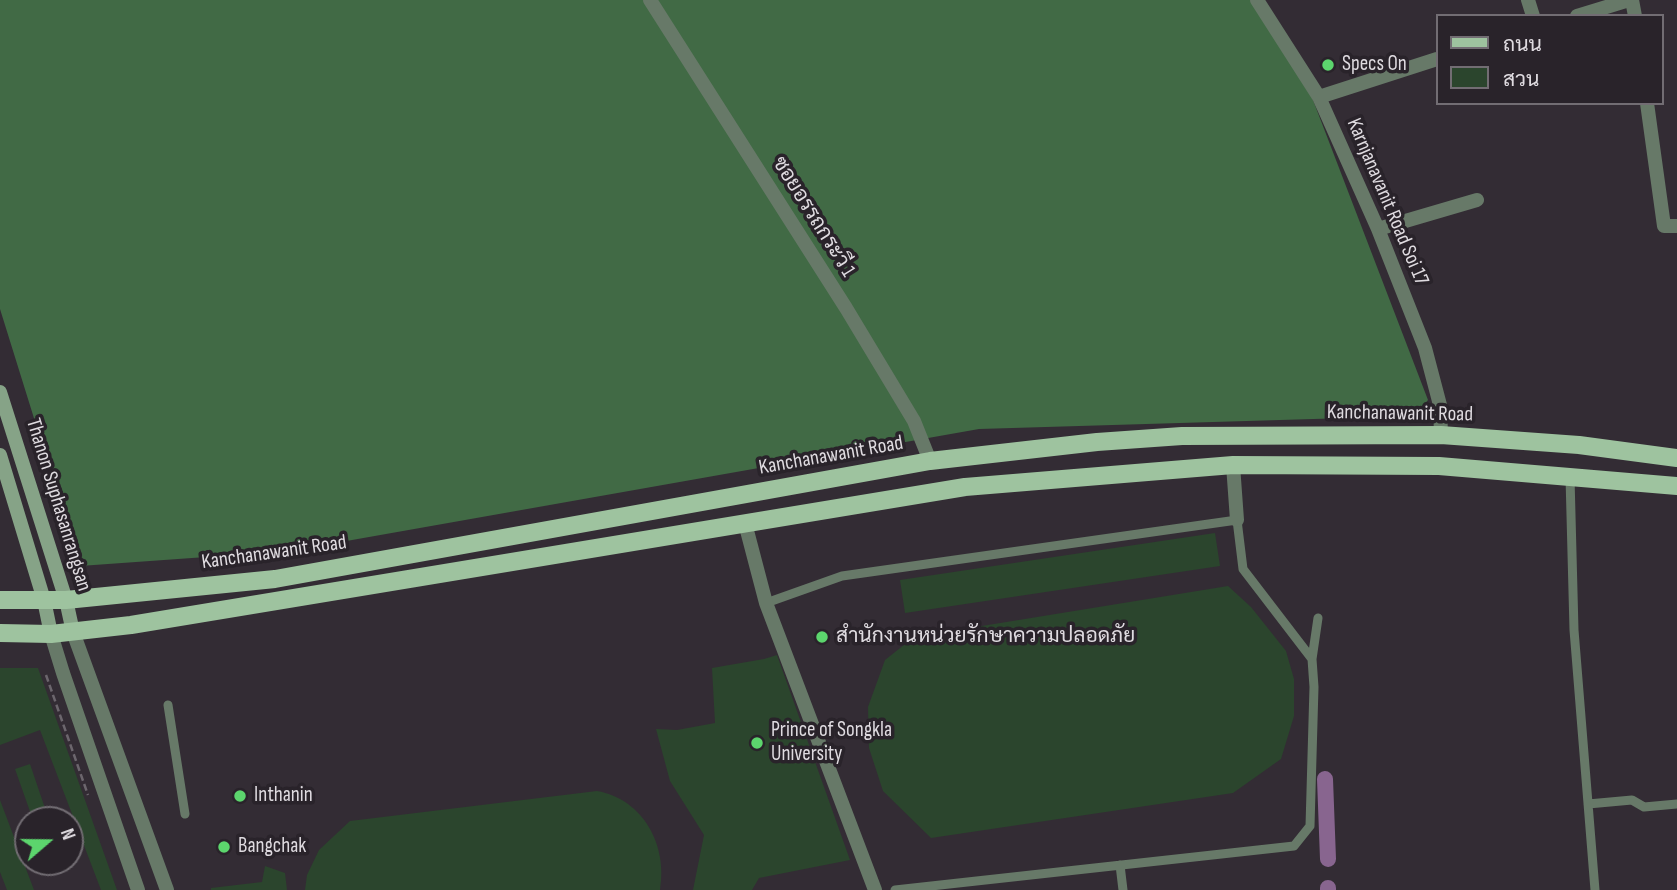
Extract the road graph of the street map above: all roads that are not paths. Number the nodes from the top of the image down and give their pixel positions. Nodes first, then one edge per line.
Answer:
1 (650, 0) edge
2 (1257, 0) edge
3 (1631, 0) edge
4 (1584, 14) edge
5 (1436, 59) edge
6 (1320, 97) junction
7 (1647, 105) edge
8 (1477, 200) dead end
9 (1677, 226) edge
10 (1378, 229) junction
11 (0, 392) edge
12 (1441, 435) junction
13 (0, 455) edge
14 (1677, 458) edge
15 (930, 461) junction
16 (1233, 465) junction
17 (1570, 477) junction
18 (1677, 486) edge
19 (737, 496) junction
20 (1237, 520) junction
21 (745, 523) junction
22 (0, 600) edge
23 (44, 600) junction
24 (66, 600) junction
25 (766, 603) junction
26 (1318, 618) dead end
27 (73, 632) junction
28 (0, 634) edge
29 (51, 634) junction
30 (1312, 659) junction
31 (167, 705) dead end
32 (1588, 804) junction
33 (1677, 804) edge
34 (185, 814) dead end
35 (1120, 865) junction
36 (138, 890) edge
37 (167, 890) edge
38 (874, 890) edge
39 (895, 890) edge
40 (1123, 890) edge
41 (1595, 890) edge

1 - 15 street, ซอยอรรถกระวี 1
2 - 6 street, Karnjanavanit Road Soi 17
3 - 4 street
5 - 6 street
6 - 10 street, Karnjanavanit Road Soi 17
7 - 9 street
8 - 10 street
10 - 12 street, Karnjanavanit Road Soi 17
11 - 24 street, Thanon Suphasanrangsan
12 - 14 main road, Kanchanawanit Road
12 - 15 main road, Kanchanawanit Road
13 - 23 street, Thanon Suphasanrangsan
15 - 19 main road, Kanchanawanit Road
16 - 17 main road
16 - 20 street
16 - 21 main road
17 - 18 main road
17 - 32 lane
19 - 21 main road
19 - 24 main road, Kanchanawanit Road
20 - 25 lane
20 - 30 lane
21 - 25 street
21 - 27 main road
22 - 23 main road, Kanchanawanit Road
23 - 24 main road, Kanchanawanit Road
23 - 29 street, Thanon Suphasanrangsan
24 - 27 street, Thanon Suphasanrangsan
25 - 38 street
26 - 30 lane
27 - 29 main road
27 - 37 street
28 - 29 main road
29 - 36 street
30 - 35 lane
31 - 34 lane
32 - 33 lane
32 - 41 lane
35 - 39 lane
35 - 40 lane

